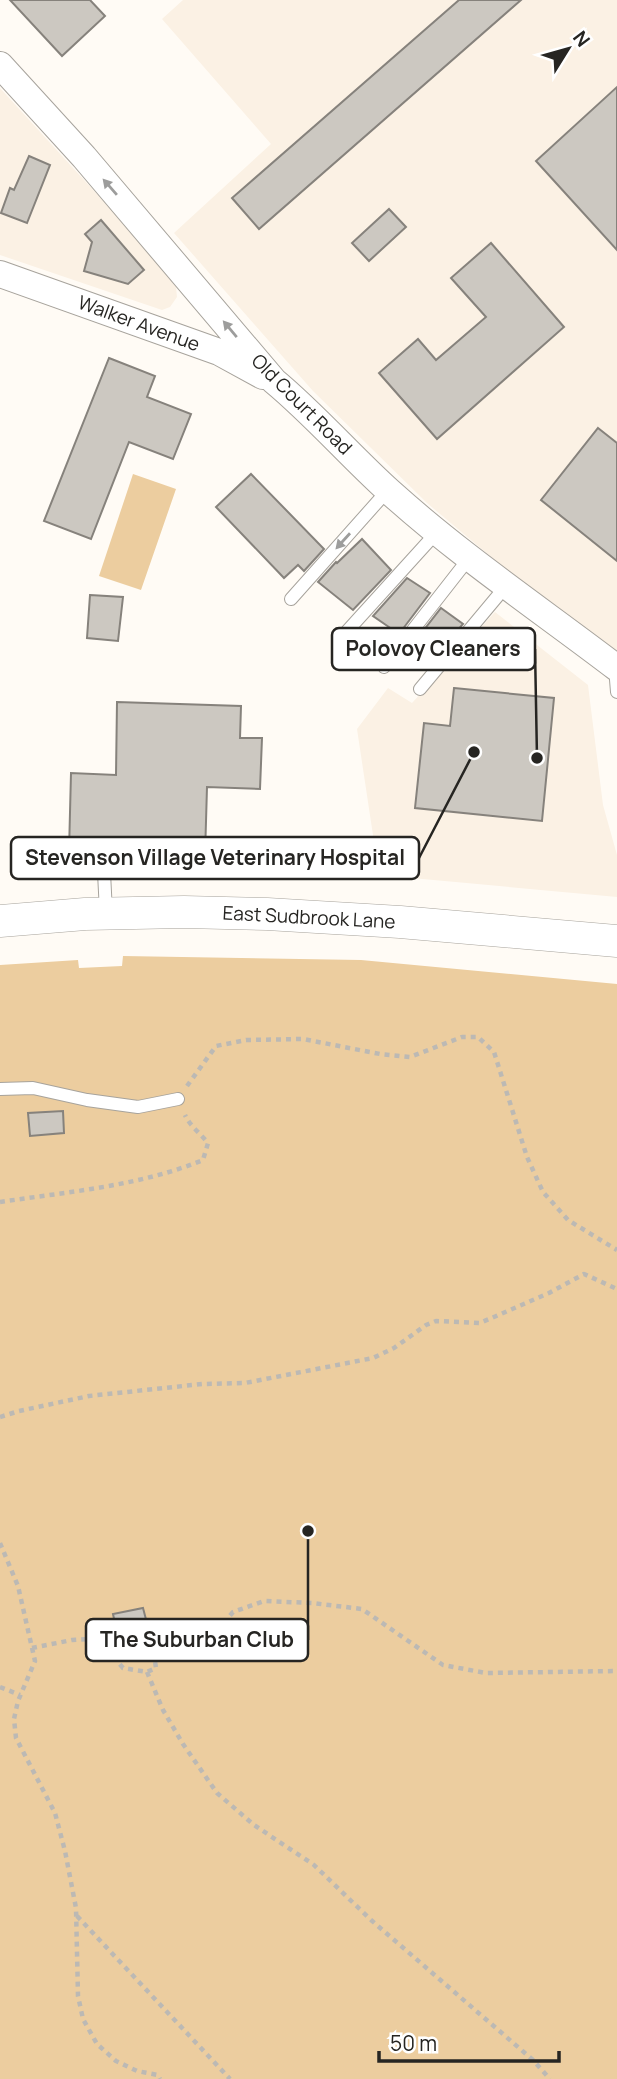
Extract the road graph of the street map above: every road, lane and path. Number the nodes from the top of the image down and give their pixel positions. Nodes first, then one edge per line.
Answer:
1 (0, 65) edge
2 (0, 274) edge
3 (274, 381) junction
4 (388, 490) junction
5 (437, 532) junction
6 (470, 558) junction
7 (506, 586) junction
8 (291, 599) dead end
9 (340, 639) dead end
10 (384, 667) dead end
11 (616, 676) edge
12 (420, 689) dead end
13 (103, 853) dead end
14 (106, 913) junction
15 (0, 921) edge
16 (617, 941) edge
17 (0, 1089) edge
18 (178, 1099) junction
19 (0, 1202) edge
20 (617, 1250) edge
21 (617, 1289) edge
22 (0, 1417) edge
23 (0, 1542) edge
24 (111, 1644) junction
25 (32, 1648) junction
26 (153, 1648) junction
27 (617, 1671) edge
28 (147, 1672) junction
29 (0, 1688) edge
30 (20, 1695) junction
31 (76, 1915) junction
32 (160, 2079) edge
33 (230, 2079) edge
34 (550, 2079) edge

3 -> 1 street, Old Court Road
2 - 3 street, Walker Avenue
3 - 4 street, Old Court Road
4 - 5 street, Old Court Road
4 -> 8 lane
5 - 6 street, Old Court Road
5 - 9 lane
6 - 7 street, Old Court Road
6 - 10 lane
7 - 11 street, Old Court Road
7 - 12 lane
13 - 14 lane
14 - 15 street, East Sudbrook Lane
14 - 16 street, East Sudbrook Lane
17 - 18 lane
18 - 19 path
18 - 20 path
21 - 22 path
23 - 25 path
24 - 25 path
24 - 26 path
24 - 28 path
25 - 30 path
26 - 27 path
26 - 28 path
28 - 34 path
29 - 30 path
30 - 31 path
31 - 32 path
31 - 33 path

